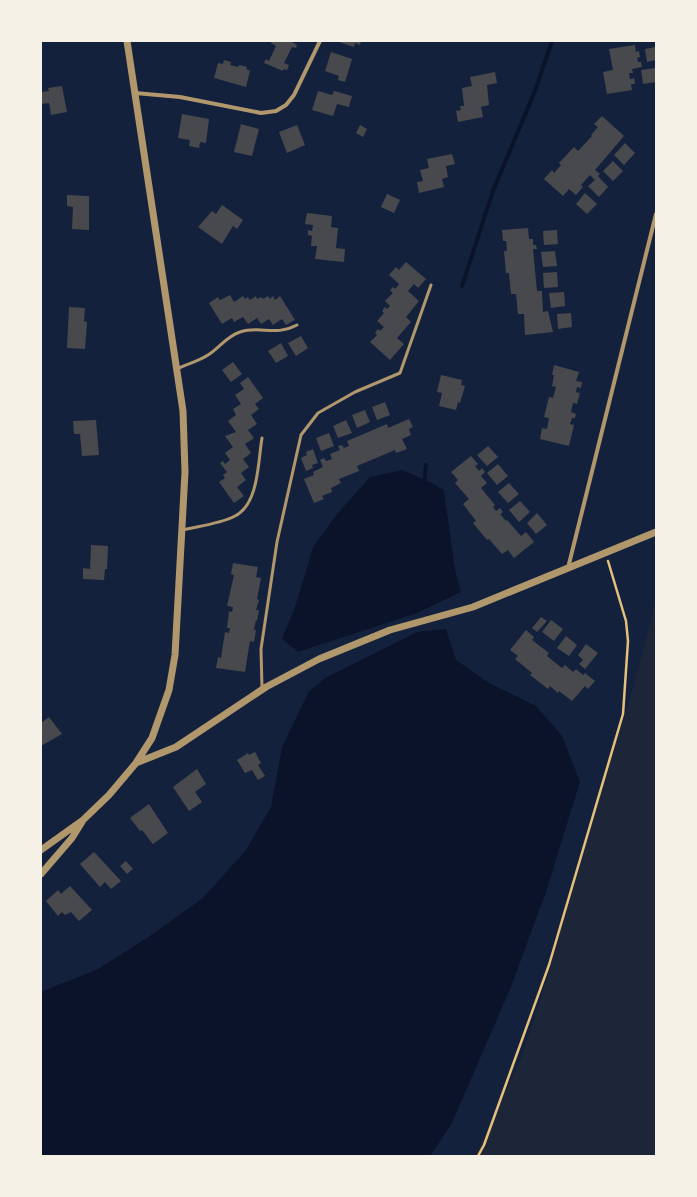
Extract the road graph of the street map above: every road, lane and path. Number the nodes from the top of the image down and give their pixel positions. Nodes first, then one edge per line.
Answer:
1 (127, 41) edge
2 (320, 41) edge
3 (135, 93) junction
4 (656, 214) edge
5 (431, 285) dead end
6 (297, 325) dead end
7 (177, 369) junction
8 (262, 438) dead end
9 (182, 530) junction
10 (656, 532) edge
11 (604, 553) junction
12 (568, 568) junction
13 (262, 690) junction
14 (136, 763) junction
15 (83, 820) junction
16 (41, 850) edge
17 (41, 874) edge
18 (478, 1156) edge

1 - 3 street
2 - 3 street
3 - 7 street
4 - 12 street
5 - 13 lane
6 - 7 lane
7 - 9 street
8 - 9 lane
9 - 14 street
10 - 11 street
11 - 12 street
11 - 18 path
12 - 13 street
13 - 14 street
14 - 15 street
15 - 16 street
15 - 17 street

